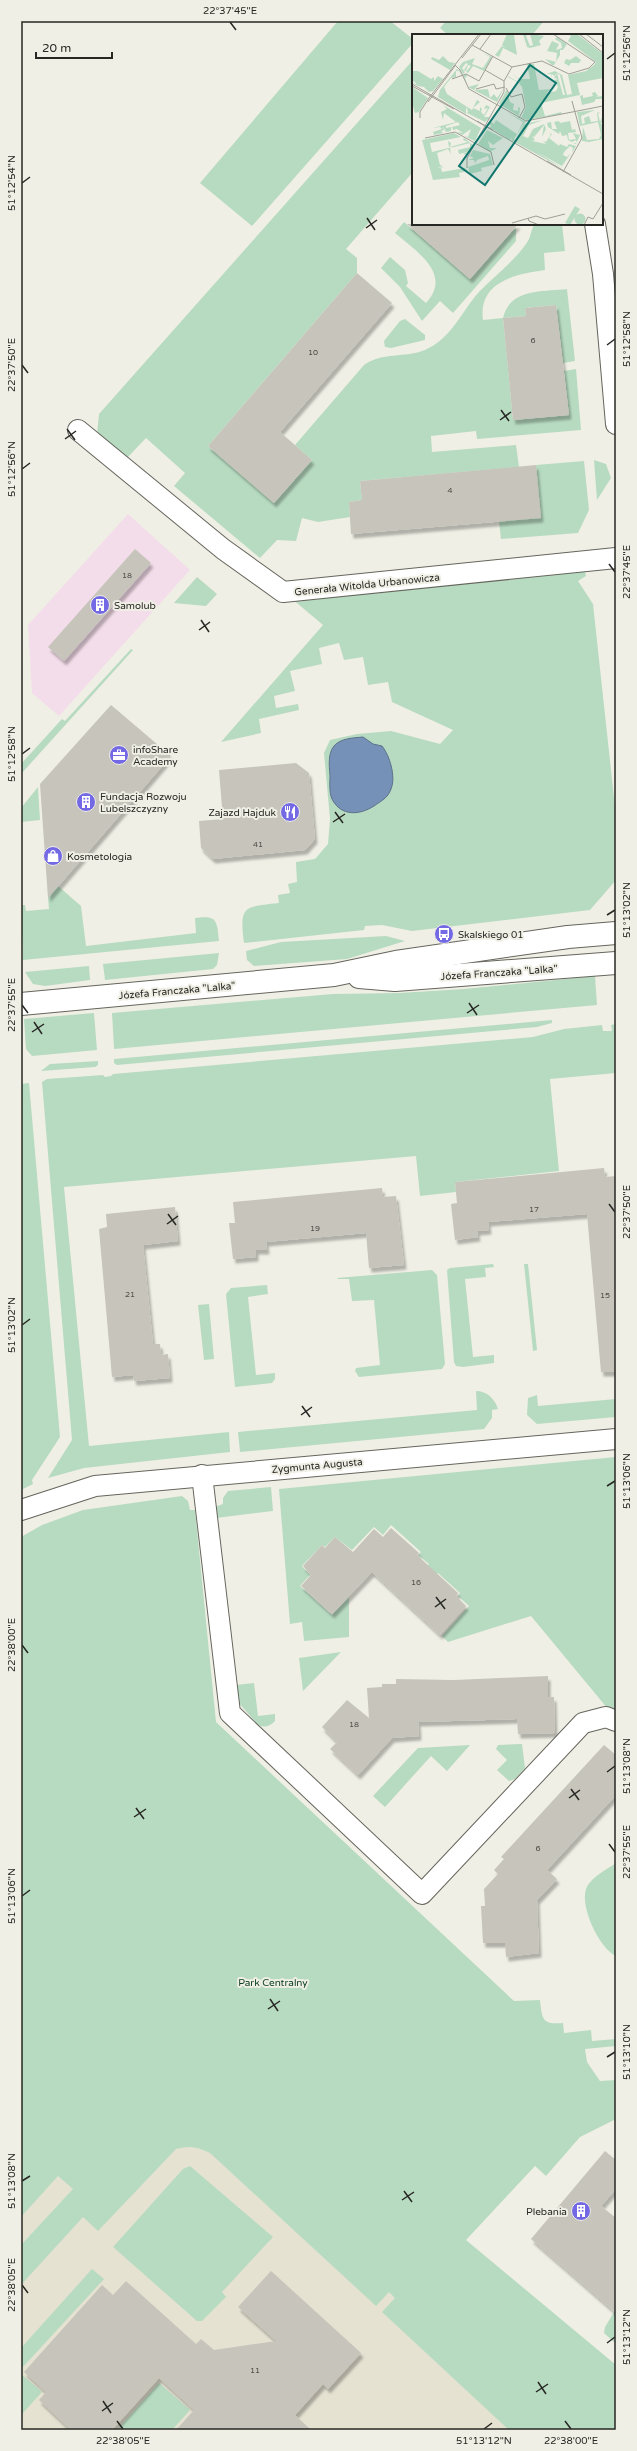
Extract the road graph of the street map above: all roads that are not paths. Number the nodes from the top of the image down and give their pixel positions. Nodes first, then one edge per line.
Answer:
1 (595, 225) edge
2 (616, 424) edge
3 (78, 430) dead end
4 (616, 558) edge
5 (616, 933) edge
6 (616, 963) edge
7 (334, 975) junction
8 (21, 1004) edge
9 (616, 1439) edge
10 (202, 1475) junction
11 (21, 1510) edge
12 (616, 1721) edge

1 - 2 street
3 - 4 street, Generała Witolda Urbanowicza
5 - 7 street, Józefa Franczaka "Lalka"
6 - 7 street, Józefa Franczaka "Lalka"
7 - 8 street, Józefa Franczaka "Lalka"
9 - 10 street, Zygmunta Augusta
10 - 11 street, Zygmunta Augusta
10 - 12 street

